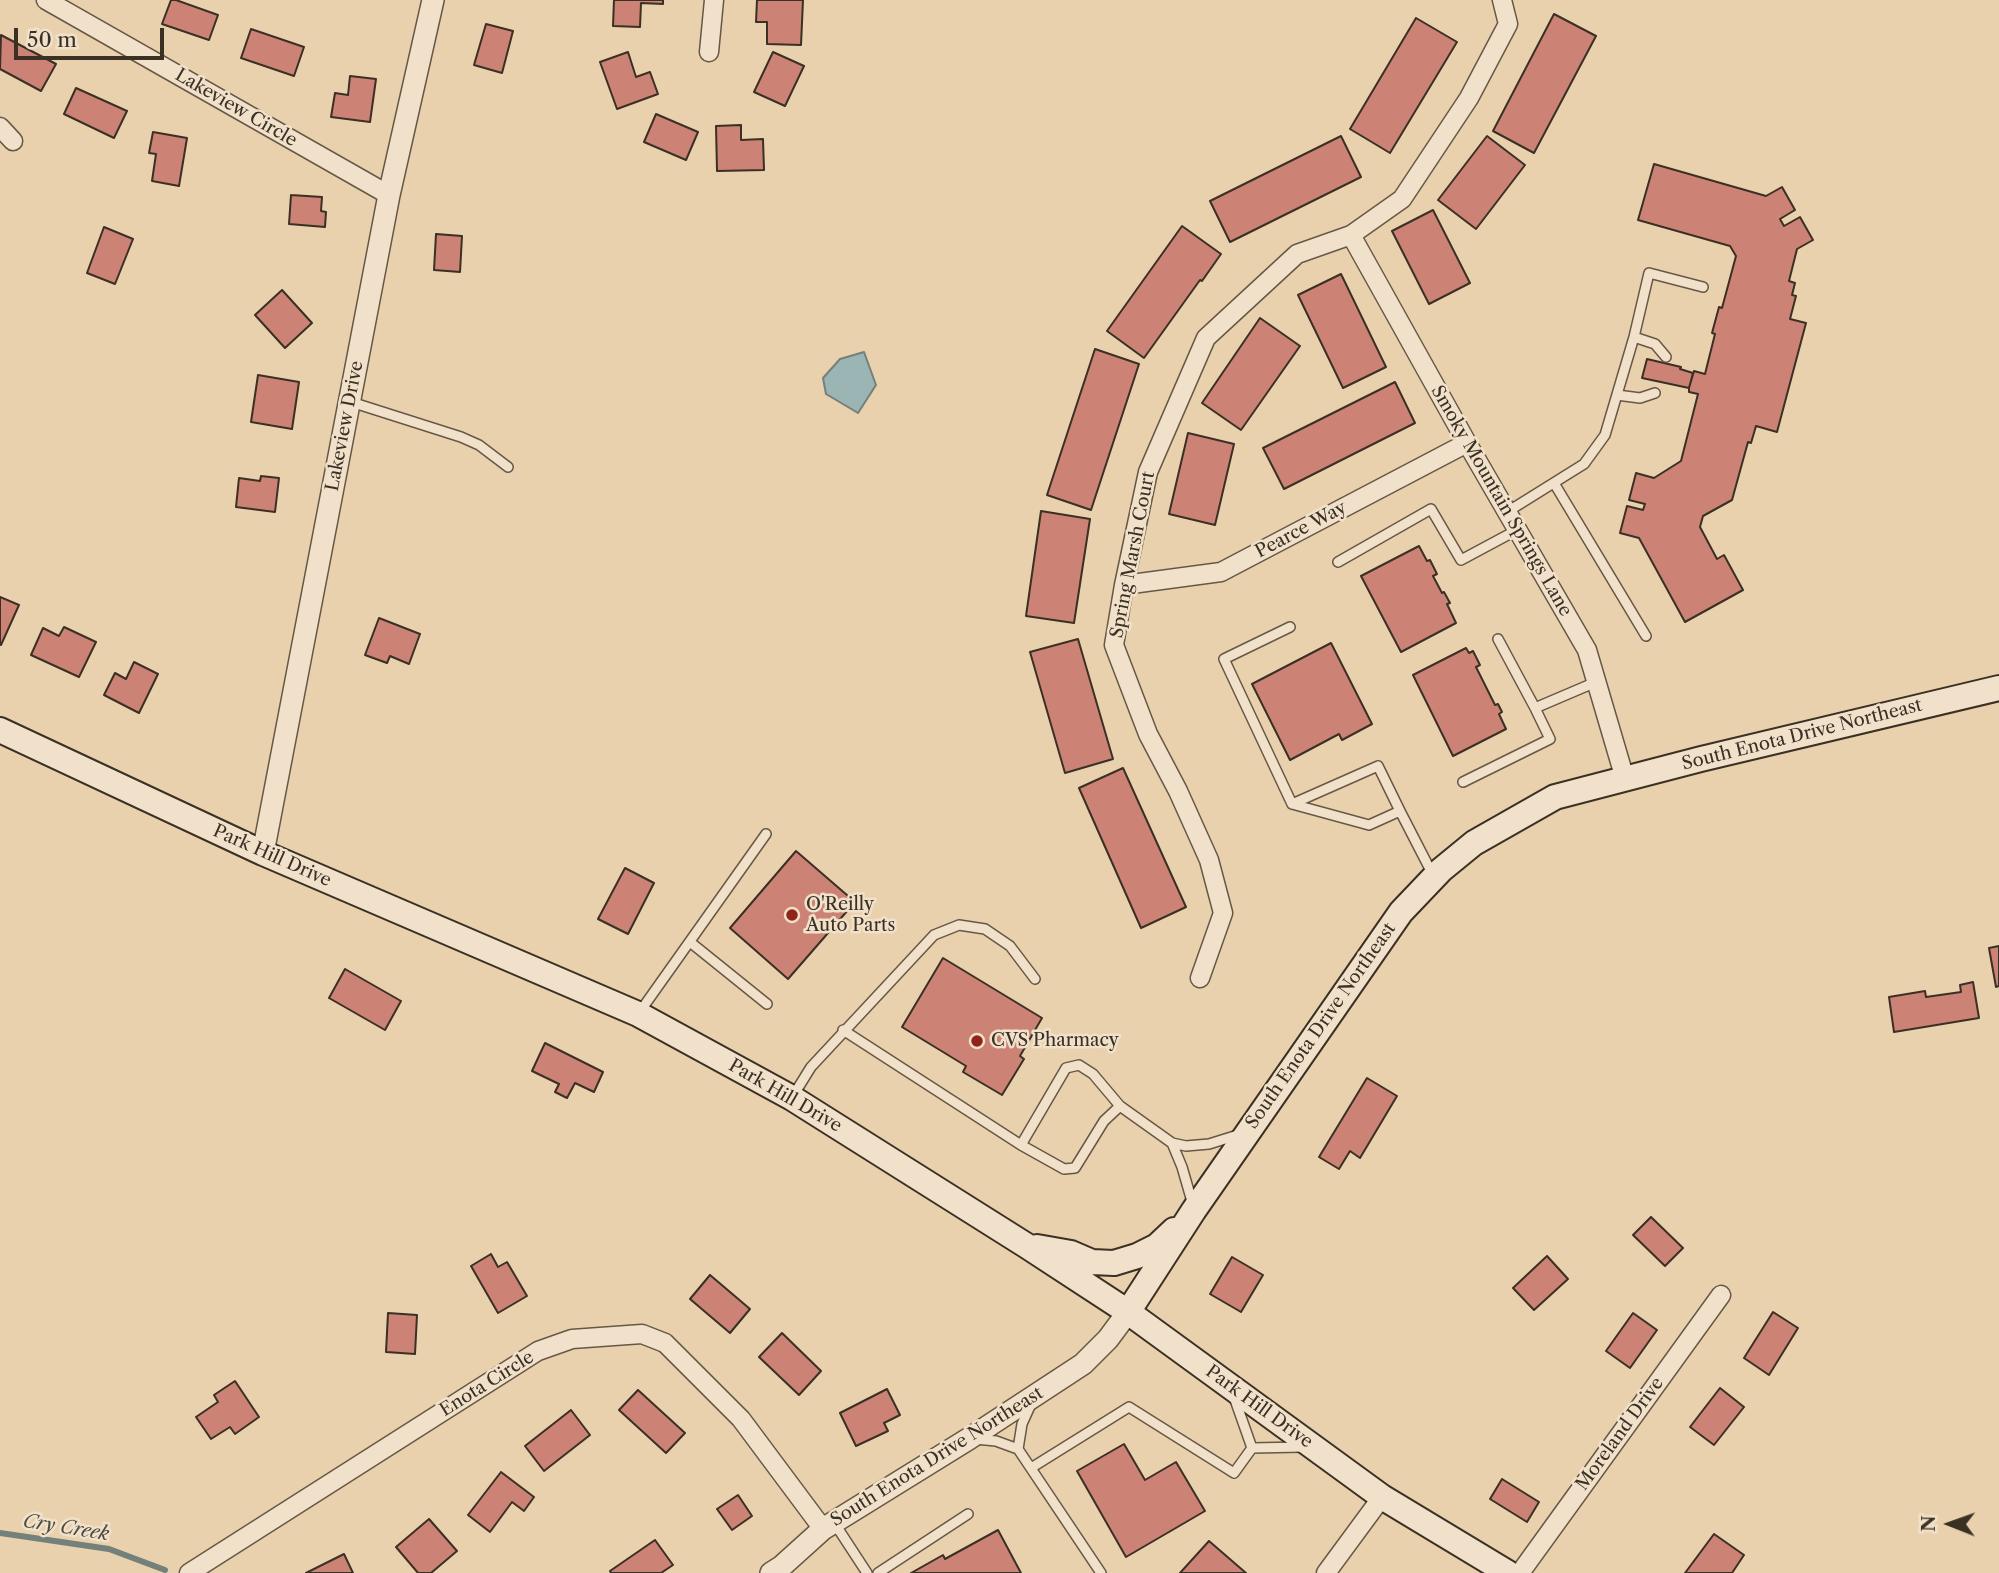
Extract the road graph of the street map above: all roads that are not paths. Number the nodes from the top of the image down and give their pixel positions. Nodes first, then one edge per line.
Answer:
1 (46, 0) edge
2 (433, 0) edge
3 (714, 0) edge
4 (1502, 0) edge
5 (709, 52) dead end
6 (0, 127) edge
7 (13, 141) dead end
8 (389, 195) junction
9 (1351, 234) junction
10 (1703, 287) dead end
11 (1634, 337) junction
12 (1666, 357) dead end
13 (1655, 393) dead end
14 (1617, 395) junction
15 (349, 401) junction
16 (1468, 443) junction
17 (508, 467) dead end
18 (1554, 483) junction
19 (1507, 512) junction
20 (1517, 530) junction
21 (1338, 562) dead end
22 (1124, 585) junction
23 (1290, 627) dead end
24 (1646, 636) dead end
25 (1498, 639) dead end
26 (1597, 682) junction
27 (1999, 688) edge
28 (1535, 708) junction
29 (0, 730) edge
30 (1625, 779) junction
31 (1463, 782) dead end
32 (1292, 804) junction
33 (1400, 811) junction
34 (766, 835) dead end
35 (262, 853) junction
36 (1434, 877) junction
37 (690, 942) junction
38 (1200, 978) dead end
39 (1035, 979) dead end
40 (767, 1004) dead end
41 (638, 1014) junction
42 (843, 1030) junction
43 (792, 1098) junction
44 (1120, 1106) junction
45 (1249, 1131) junction
46 (1172, 1143) junction
47 (1021, 1145) junction
48 (1194, 1210) junction
49 (1027, 1245) junction
50 (1721, 1295) dead end
51 (1128, 1312) junction
52 (1231, 1387) junction
53 (1034, 1396) junction
54 (970, 1438) junction
55 (1314, 1447) junction
56 (1252, 1448) junction
57 (1018, 1449) junction
58 (1031, 1468) junction
59 (1382, 1497) junction
60 (968, 1514) dead end
61 (829, 1526) junction
62 (189, 1573) edge
63 (771, 1573) edge
64 (867, 1573) edge
65 (878, 1573) edge
66 (1101, 1573) edge
67 (1326, 1573) edge
68 (1508, 1573) edge
69 (1520, 1573) edge

1 - 8 street, Lakeview Circle
2 - 8 street, Lakeview Drive
3 - 5 street
4 - 9 street, Spring Marsh Court
6 - 7 street
8 - 15 street, Lakeview Drive
9 - 16 street, Smoky Mountain Springs Lane
9 - 22 street, Spring Marsh Court
10 - 11 lane
11 - 12 lane
11 - 14 lane
13 - 14 lane
14 - 18 lane
15 - 17 lane
15 - 35 street, Lakeview Drive
16 - 19 street, Smoky Mountain Springs Lane
16 - 22 street, Pearce Way
18 - 19 lane
18 - 24 lane
19 - 20 street, Smoky Mountain Springs Lane
20 - 21 lane
20 - 26 street, Smoky Mountain Springs Lane
22 - 38 street, Spring Marsh Court
23 - 32 lane
25 - 28 lane
26 - 28 lane
26 - 30 street, Smoky Mountain Springs Lane
27 - 30 main road, South Enota Drive Northeast
28 - 31 lane
29 - 35 main road, Park Hill Drive
30 - 36 main road, South Enota Drive Northeast
32 - 33 lane
32 - 33 lane
33 - 36 lane
34 - 37 lane
35 - 41 main road, Park Hill Drive
36 - 45 main road, South Enota Drive Northeast
37 - 40 lane
37 - 41 lane
39 - 42 lane
41 - 43 main road, Park Hill Drive
42 - 43 lane
42 - 47 lane
43 - 49 main road, Park Hill Drive
44 - 46 lane
44 - 47 lane
44 - 47 lane
45 - 46 lane
45 - 48 main road, South Enota Drive Northeast
46 - 48 lane
48 - 49 main road
48 - 51 main road, South Enota Drive Northeast
49 - 51 main road, Park Hill Drive
50 - 69 street, Moreland Drive
51 - 52 main road, Park Hill Drive
51 - 53 street, South Enota Drive Northeast
52 - 55 main road, Park Hill Drive
52 - 56 lane
53 - 54 street, South Enota Drive Northeast
53 - 57 lane
54 - 57 lane
54 - 61 street, South Enota Drive Northeast
55 - 56 lane
55 - 59 main road, Park Hill Drive
56 - 58 lane
57 - 58 lane
58 - 66 lane
59 - 67 street
59 - 68 main road, Park Hill Drive
60 - 65 lane
61 - 62 street, Enota Circle
61 - 63 street, South Enota Drive Northeast
61 - 64 lane

